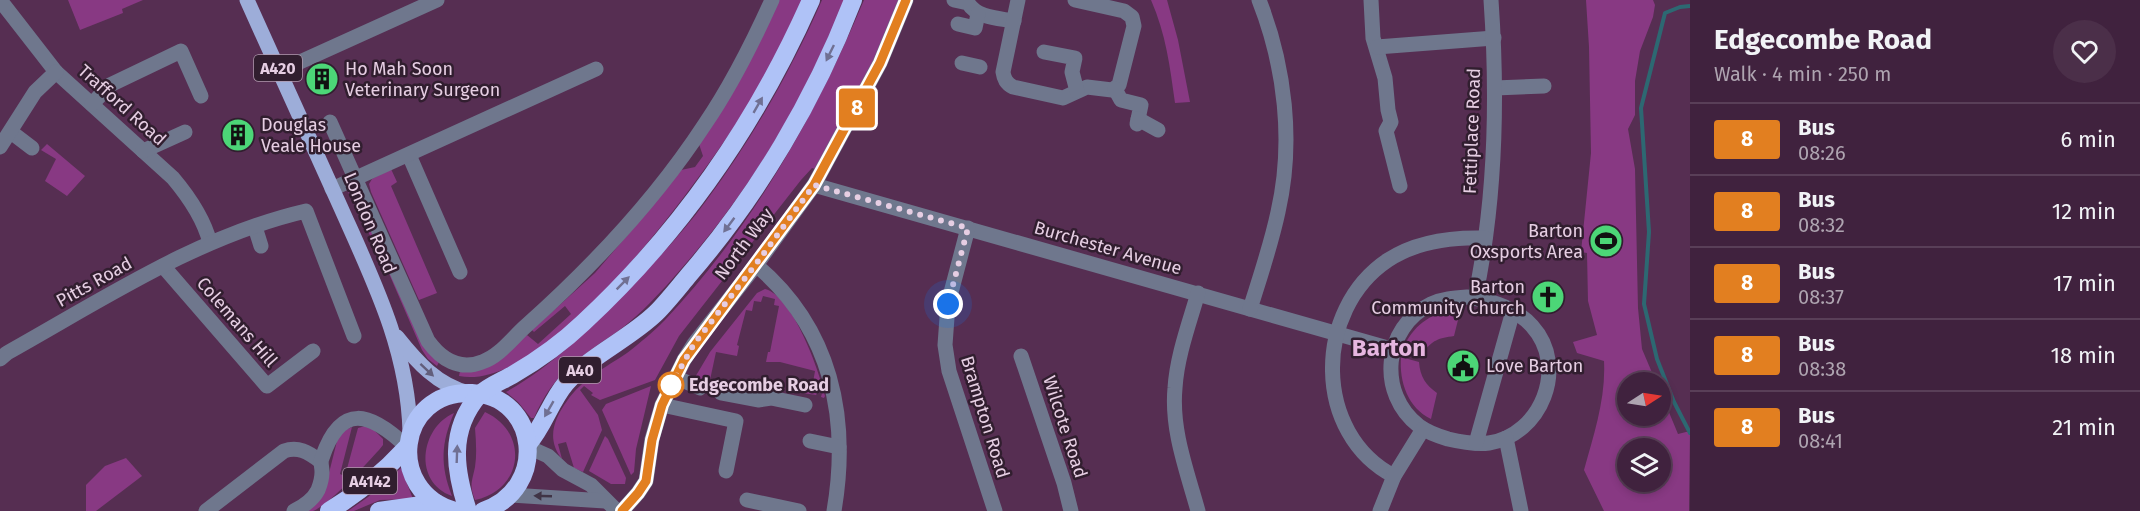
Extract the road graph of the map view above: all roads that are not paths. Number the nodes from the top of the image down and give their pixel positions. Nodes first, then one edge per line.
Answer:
1 (0, 0) edge
2 (248, 0) edge
3 (437, 0) edge
4 (772, 0) edge
5 (811, 0) edge
6 (853, 0) edge
7 (906, 0) edge
8 (954, 0) edge
9 (1018, 0) edge
10 (1075, 0) edge
11 (1259, 0) edge
12 (1371, 0) edge
13 (1491, 0) edge
14 (978, 14) junction
15 (1014, 21) junction
16 (958, 24) dead end
17 (1494, 38) junction
18 (1377, 47) junction
19 (1044, 51) dead end
20 (962, 63) dead end
21 (596, 69) dead end
22 (992, 70) junction
23 (280, 71) junction
24 (56, 72) junction
25 (1544, 86) dead end
26 (1495, 88) junction
27 (1115, 89) junction
28 (1077, 91) junction
29 (201, 96) dead end
30 (92, 104) junction
31 (330, 122) dead end
32 (1158, 130) dead end
33 (11, 132) junction
34 (185, 132) dead end
35 (0, 147) edge
36 (32, 148) dead end
37 (143, 151) junction
38 (409, 155) junction
39 (356, 179) junction
40 (814, 185) junction
41 (1400, 186) dead end
42 (332, 189) junction
43 (255, 226) junction
44 (968, 228) junction
45 (1485, 238) junction
46 (210, 243) junction
47 (261, 246) dead end
48 (756, 264) junction
49 (163, 266) junction
50 (460, 272) dead end
51 (1198, 293) junction
52 (1475, 298) junction
53 (1250, 309) junction
54 (1513, 311) junction
55 (394, 332) junction
56 (1335, 333) junction
57 (354, 336) dead end
58 (1392, 349) junction
59 (313, 351) dead end
60 (2, 352) edge
61 (1021, 356) dead end
62 (675, 376) junction
63 (700, 388) dead end
64 (722, 393) dead end
65 (476, 394) junction
66 (662, 405) junction
67 (805, 405) dead end
68 (1423, 429) junction
69 (1506, 438) junction
70 (408, 440) junction
71 (810, 441) dead end
72 (1476, 443) junction
73 (528, 446) junction
74 (839, 447) junction
75 (320, 460) junction
76 (726, 471) dead end
77 (1394, 477) junction
78 (747, 500) dead end
79 (509, 501) edge
80 (611, 506) edge
81 (444, 508) edge
82 (206, 511) edge
83 (294, 511) edge
84 (329, 511) edge
85 (379, 511) edge
86 (468, 511) edge
87 (483, 511) edge
88 (622, 511) edge
89 (799, 511) edge
90 (834, 511) edge
91 (995, 511) edge
92 (1071, 511) edge
93 (1198, 511) edge
94 (1380, 511) edge
95 (1521, 511) edge

1 - 24 street, Trafford Road
2 - 23 main road, London Road / A420
3 - 23 street
4 - 39 street, London Road
65 -> 5 highway, A40
6 -> 73 highway, North Way / A40
7 - 40 street, North Way
8 - 14 street
9 - 15 street
10 - 27 street
11 - 53 street
12 - 18 street
13 - 17 street, Fettiplace Road
14 - 15 street
14 - 16 street
15 - 22 street
17 - 18 street
17 - 26 street, Fettiplace Road
18 - 41 street
19 - 28 street
20 - 22 street
21 - 38 street
22 - 28 street
23 - 42 main road, London Road / A420
24 - 30 street, Trafford Road
24 - 33 street
25 - 26 street
26 - 45 street, Fettiplace Road
27 - 28 street
27 - 32 street
29 - 30 street
30 - 37 street, Trafford Road
31 - 39 street, London Road
33 - 35 street
33 - 36 street
34 - 37 street
37 - 46 street, Trafford Road
38 - 39 street
38 - 50 street
39 - 42 street
40 - 44 street, Burchester Avenue
40 - 48 street, North Way
42 - 55 main road, London Road / A420
43 - 46 street, Pitts Road
43 - 47 street
43 - 57 street
44 - 51 street, Burchester Avenue
44 - 91 street, Brampton Road
45 - 52 street, Fettiplace Road
45 - 56 street
46 - 49 street, Pitts Road
48 - 62 street, North Way
48 - 74 street
49 - 59 street, Colemans Hill
49 - 60 street, Pitts Road
51 - 53 street, Burchester Avenue
51 - 93 street
52 - 54 street
52 - 58 street
53 - 56 street, Burchester Avenue
54 - 69 street
54 - 72 street
55 -> 65 main road, London Road / A420
55 - 70 main road, London Road / A420
56 - 58 street, Burchester Avenue
56 - 77 street
58 - 68 street
61 - 92 street, Wilcote Road
62 - 63 street
62 - 66 street, North Way
64 - 67 street
65 - 70 highway
65 - 73 highway
86 -> 65 highway
66 - 76 street
66 - 88 street, North Way
68 - 72 street
68 - 77 street
69 - 72 street
69 - 95 street
70 - 75 street
70 - 81 highway
70 - 84 highway, A4142
71 - 74 street
73 - 79 highway
73 - 80 street
74 - 90 street
75 - 82 street
75 - 83 street
77 - 94 street
78 - 89 street
80 -> 79 street
79 - 87 highway
81 - 85 highway, A4142

